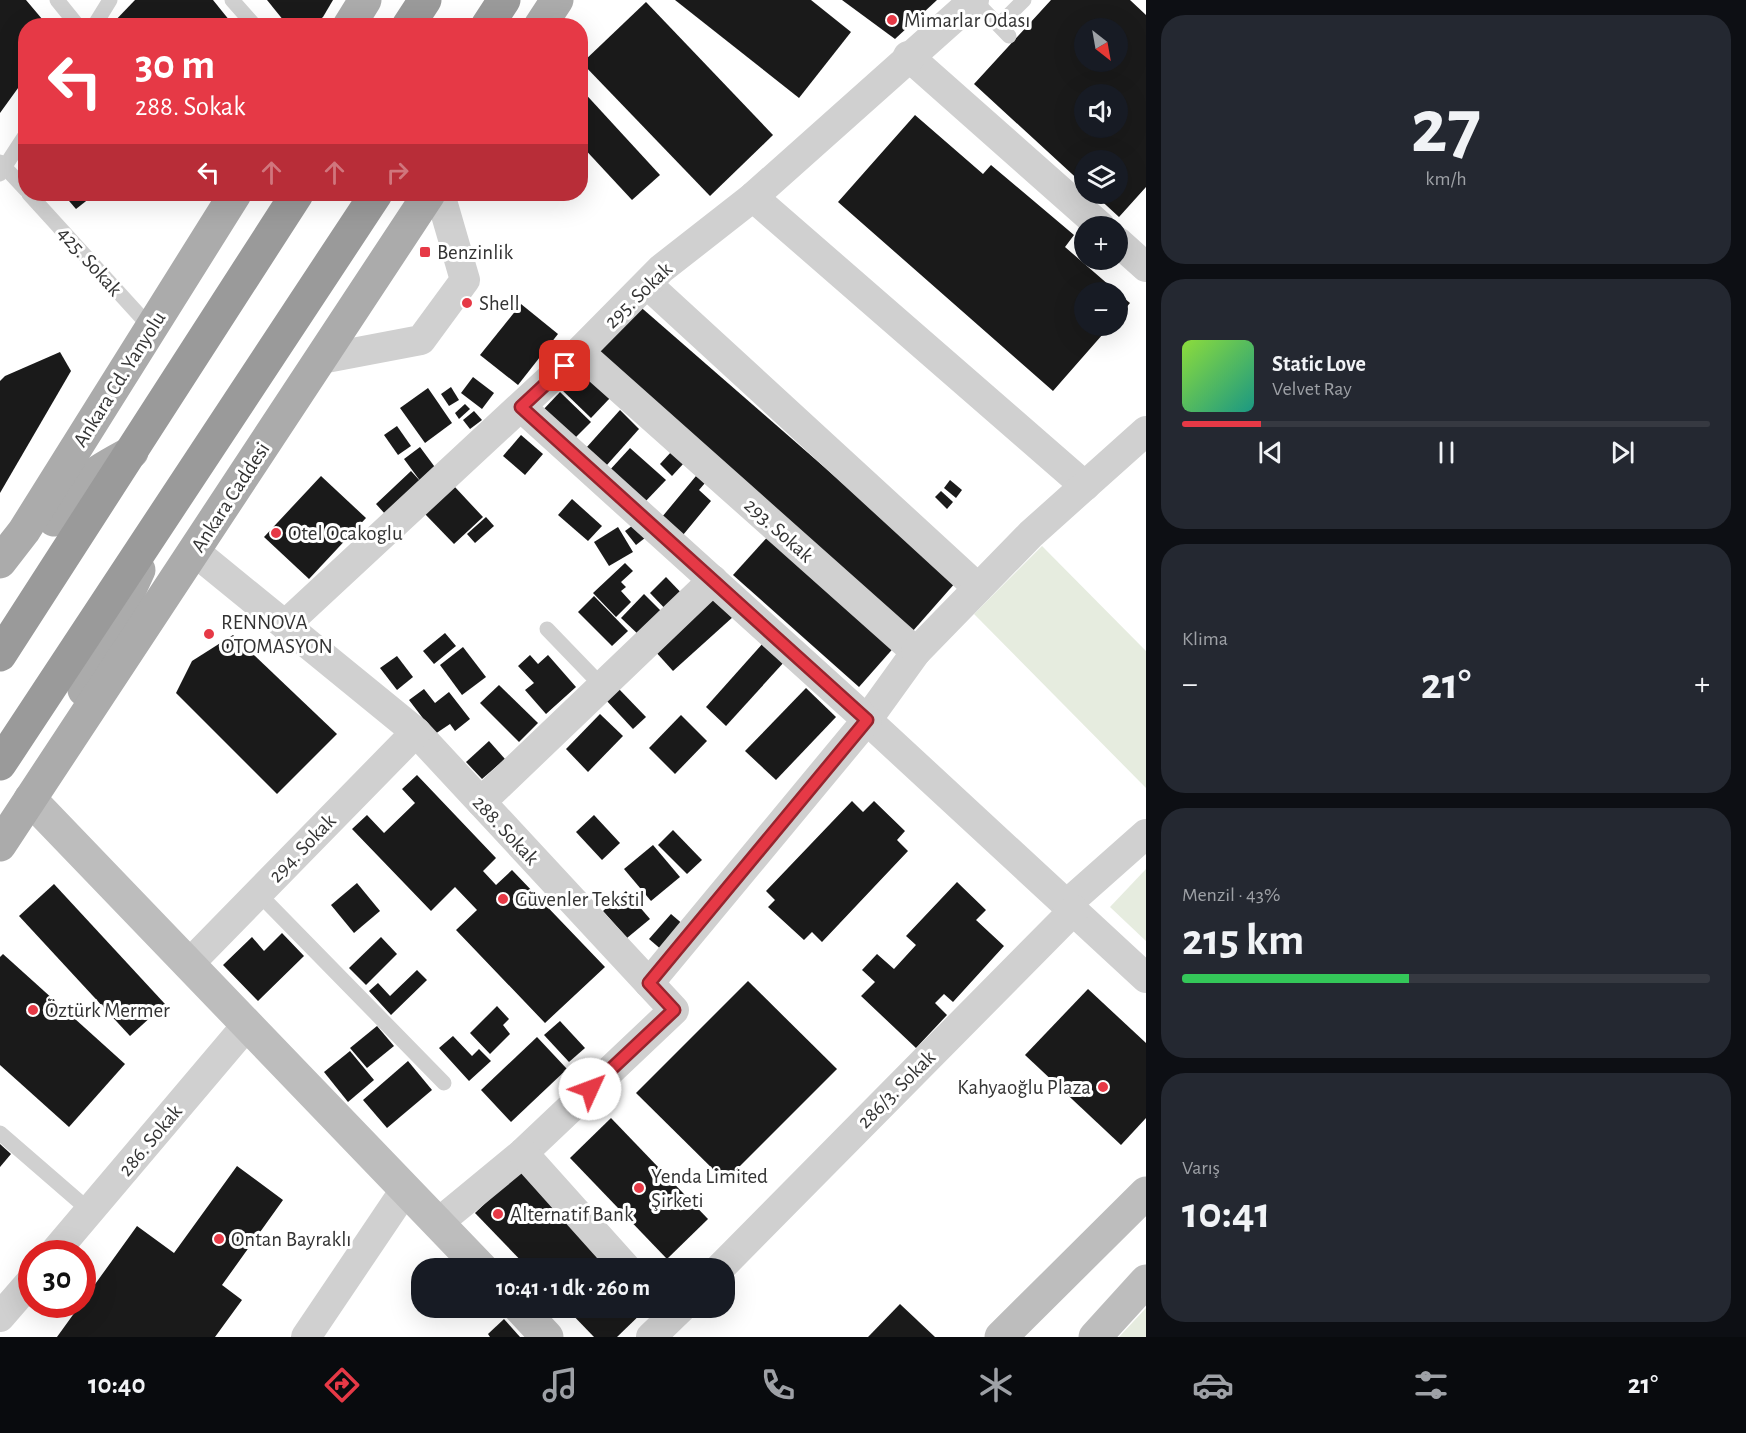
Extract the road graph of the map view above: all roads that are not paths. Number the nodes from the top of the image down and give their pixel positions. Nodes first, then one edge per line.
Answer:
1 (57, 0) edge
2 (111, 0) edge
3 (232, 0) edge
4 (365, 0) edge
5 (425, 0) edge
6 (504, 0) edge
7 (557, 0) edge
8 (974, 0) edge
9 (1024, 0) edge
10 (72, 18) edge
11 (99, 18) edge
12 (248, 18) edge
13 (354, 18) edge
14 (413, 18) edge
15 (492, 18) edge
16 (545, 18) edge
17 (908, 56) junction
18 (18, 145) edge
19 (2, 168) edge
20 (18, 183) edge
21 (753, 197) junction
22 (35, 201) edge
23 (226, 201) edge
24 (293, 201) edge
25 (371, 201) edge
26 (424, 201) edge
27 (442, 201) edge
28 (1089, 216) edge
29 (1128, 251) edge
30 (1146, 267) edge
31 (647, 284) junction
32 (151, 328) junction
33 (579, 352) junction
34 (321, 359) junction
35 (521, 407) junction
36 (1146, 431) edge
37 (132, 452) junction
38 (1085, 486) junction
39 (163, 518) junction
40 (194, 551) junction
41 (0, 562) edge
42 (0, 577) edge
43 (713, 580) junction
44 (978, 588) junction
45 (285, 625) junction
46 (547, 629) dead end
47 (916, 652) junction
48 (0, 655) edge
49 (602, 686) junction
50 (867, 720) junction
51 (416, 732) junction
52 (0, 764) edge
53 (30, 799) junction
54 (480, 802) junction
55 (1146, 834) edge
56 (0, 844) edge
57 (258, 893) junction
58 (1070, 907) junction
59 (188, 965) junction
60 (1146, 978) edge
61 (649, 983) junction
62 (246, 1026) junction
63 (444, 1083) dead end
64 (0, 1133) edge
65 (524, 1153) junction
66 (405, 1191) junction
67 (1146, 1192) edge
68 (90, 1211) junction
69 (438, 1223) junction
70 (65, 1240) edge
71 (471, 1258) edge
72 (617, 1258) edge
73 (730, 1258) edge
74 (1146, 1281) edge
75 (18, 1296) edge
76 (0, 1317) edge
77 (529, 1318) edge
78 (306, 1337) edge
79 (547, 1337) edge
80 (1001, 1337) edge
81 (1095, 1337) edge

1 - 10 lane
2 - 11 lane
3 - 12 lane
4 - 13 main road
5 - 14 highway
6 - 15 highway
7 - 16 main road
8 - 9 lane
8 - 17 street, 295. Sokak
17 - 21 street, 295. Sokak
17 - 28 street
18 - 19 lane
19 - 20 lane
21 - 31 street, 295. Sokak
21 - 38 street
22 - 32 lane, 425. Sokak
23 - 32 main road, Ankara Cd. Yanyolu
24 - 37 highway
25 - 39 highway, Ankara Caddesi
26 - 34 main road, Ankara Caddesi
27 - 34 street
29 - 30 street
31 - 33 street, 295. Sokak
31 - 44 street
32 - 41 main road, Ankara Cd. Yanyolu
33 - 35 street, 295. Sokak
33 - 47 street, 293. Sokak
34 - 40 main road, Ankara Caddesi
35 - 43 street
35 - 45 street, 295. Sokak
36 - 38 street
37 - 42 main road
37 - 48 highway
38 - 44 street
39 - 52 highway, Ankara Caddesi
39 - 53 main road
40 - 45 street, 288. Sokak
40 - 53 main road, Ankara Caddesi
43 - 49 street
43 - 50 street
44 - 47 street
45 - 51 street, 288. Sokak
46 - 49 lane
47 - 50 street
49 - 54 street
50 - 58 street
50 - 61 street
51 - 54 street, 288. Sokak
51 - 57 street, 294. Sokak
53 - 56 main road
53 - 59 main road
54 - 61 street, 288. Sokak
55 - 58 street, 286/3. Sokak
57 - 59 street, 294. Sokak
57 - 63 lane
58 - 60 street
58 - 73 street, 286/3. Sokak
59 - 62 main road
61 - 65 street, 288. Sokak
62 - 66 main road
62 - 68 street, 286. Sokak
64 - 68 lane
65 - 69 street, 288. Sokak
65 - 72 street
66 - 69 main road
66 - 78 street
67 - 80 main road
68 - 70 street, 286. Sokak
69 - 71 main road
74 - 81 main road
75 - 76 street
77 - 79 main road

